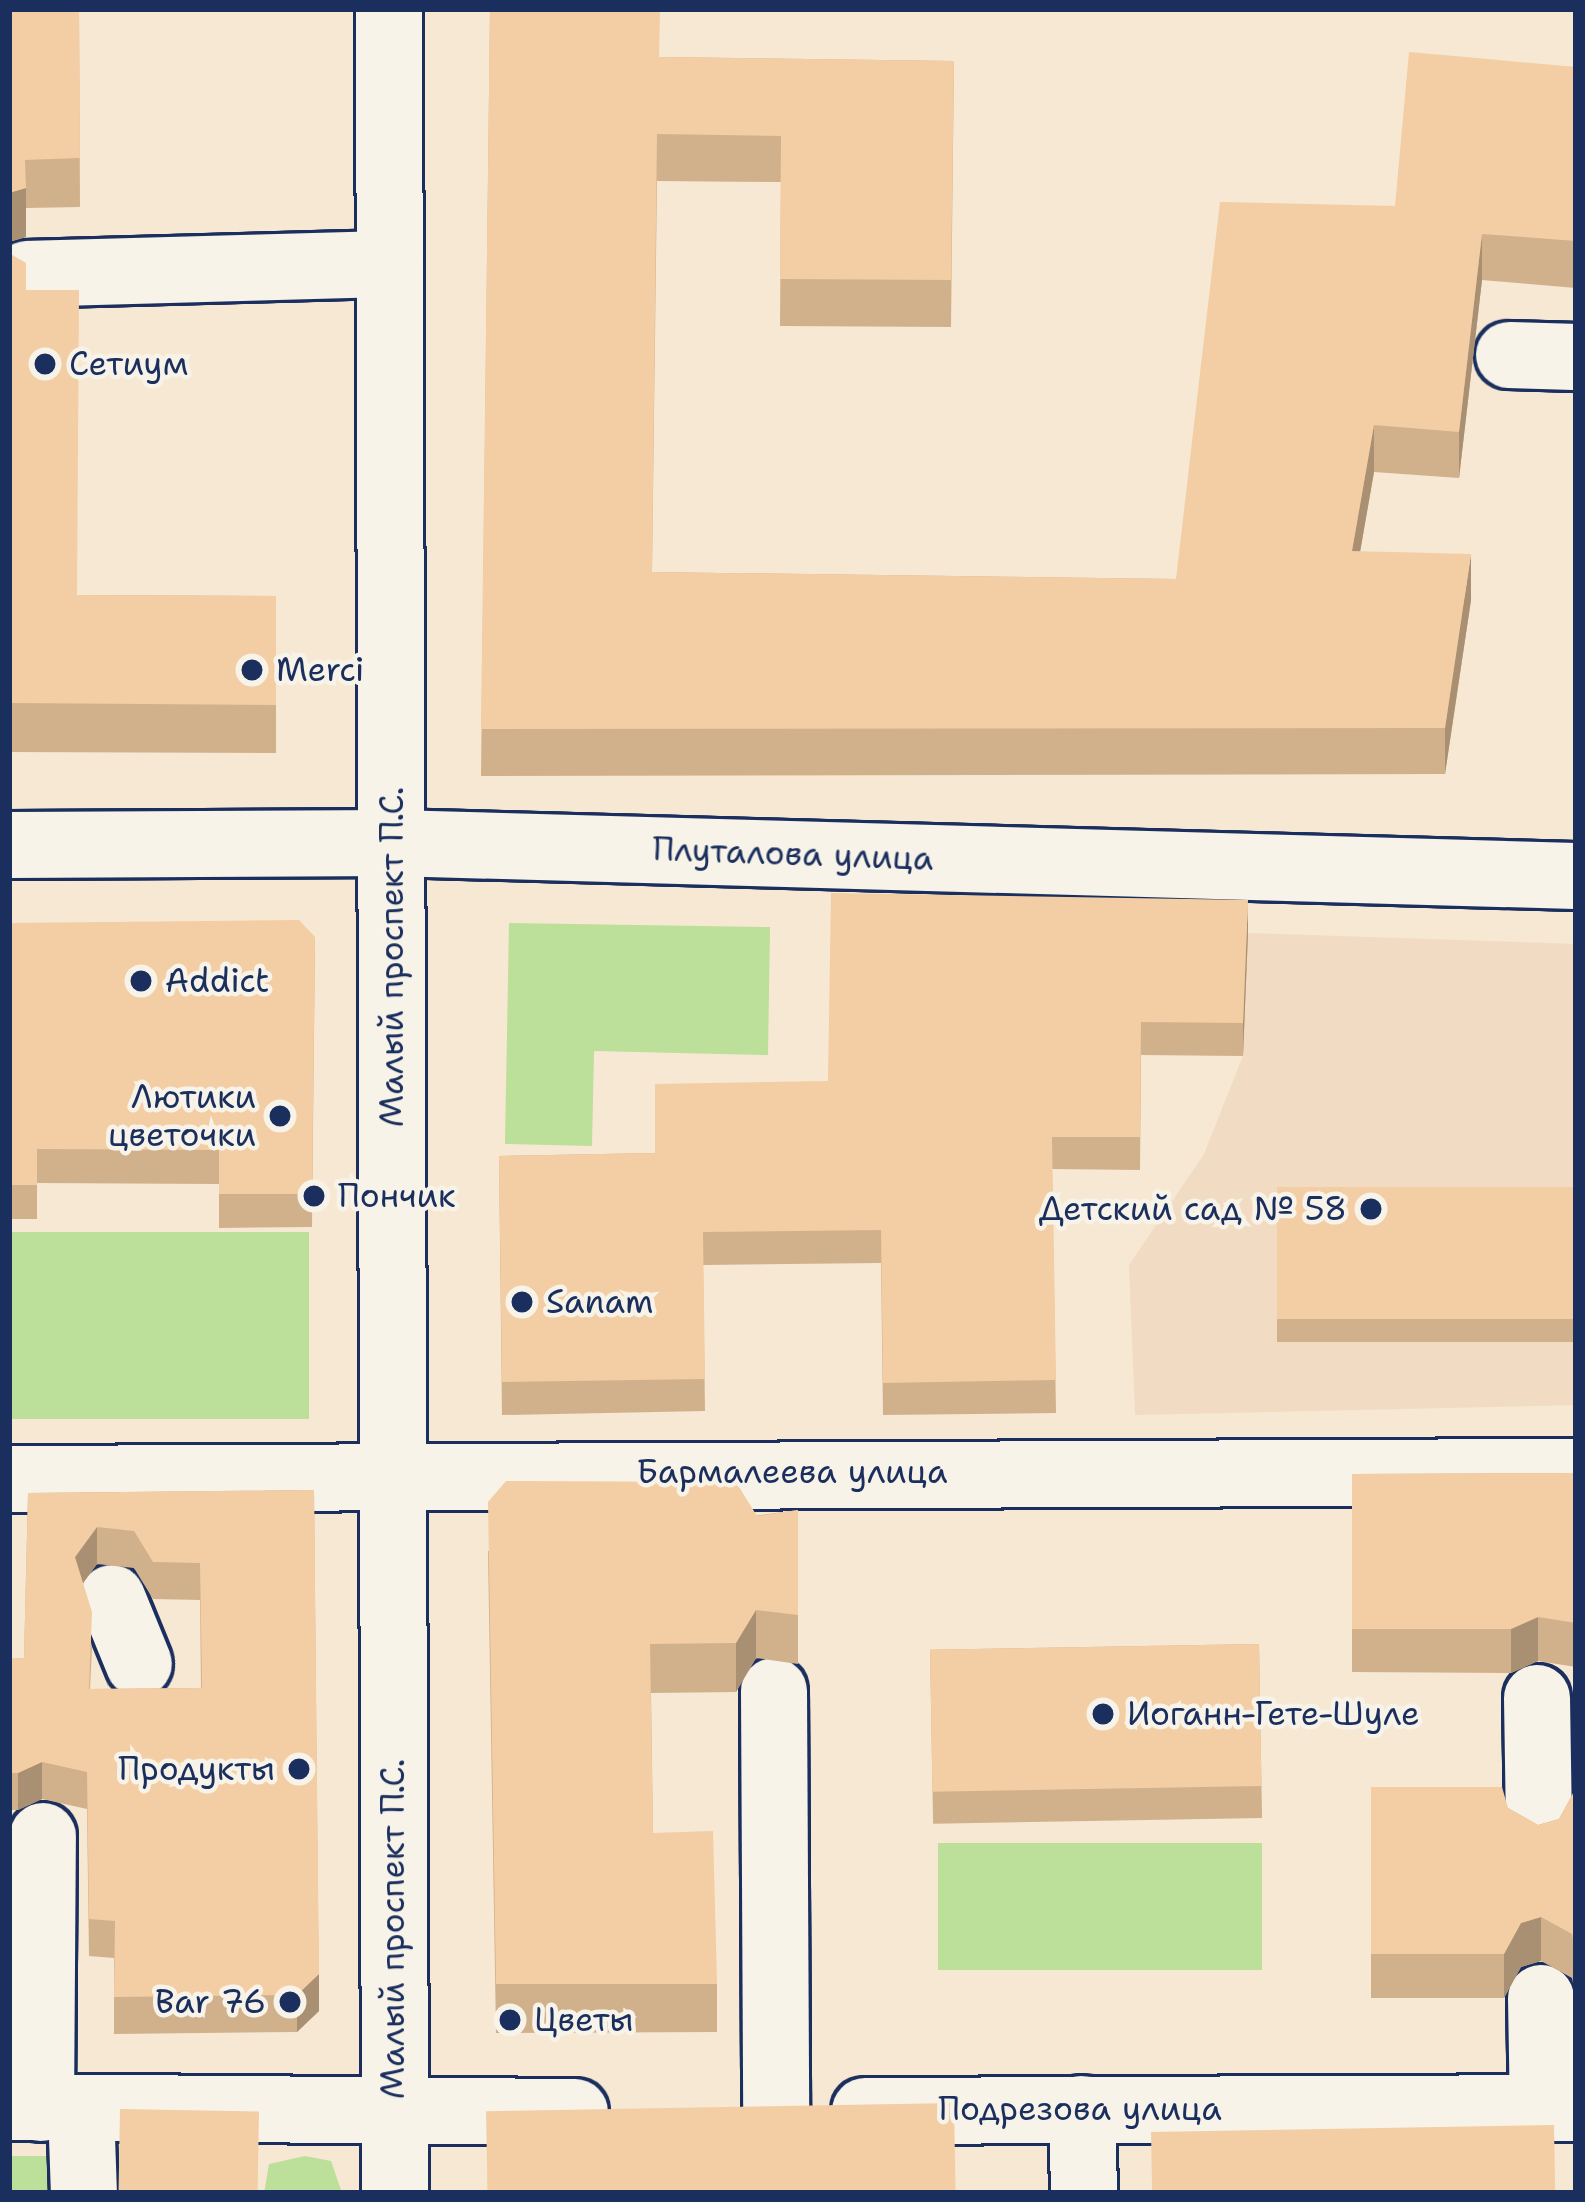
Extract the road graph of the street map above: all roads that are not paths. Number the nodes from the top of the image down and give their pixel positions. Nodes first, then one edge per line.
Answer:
1 (388, 9) edge
2 (389, 264) junction
3 (27, 274) edge
4 (1509, 355) dead end
5 (1576, 357) edge
6 (393, 843) junction
7 (9, 845) edge
8 (1576, 876) edge
9 (391, 1472) junction
10 (1576, 1472) edge
11 (9, 1478) edge
12 (112, 1598) dead end
13 (139, 1664) dead end
14 (774, 1691) dead end
15 (1537, 1698) dead end
16 (1539, 1831) edge
17 (43, 1836) dead end
18 (1540, 1998) dead end
19 (44, 2108) edge
20 (1559, 2108) edge
21 (1082, 2109) junction
22 (710, 2111) edge
23 (776, 2111) junction
24 (394, 2112) junction
25 (642, 2112) edge
26 (84, 2193) edge
27 (395, 2193) edge
28 (1084, 2193) edge

1 - 2 street, Малый проспект П.С.
2 - 3 street
2 - 6 street, Малый проспект П.С.
4 - 5 street
6 - 7 street, Плуталова улица
6 - 8 street, Плуталова улица
6 - 9 street, Малый проспект П.С.
9 - 10 street, Бармалеева улица
9 - 11 street, Бармалеева улица
9 - 24 street, Малый проспект П.С.
12 - 13 street
14 - 23 street
15 - 16 street
17 - 19 street
18 - 20 street
19 - 24 street
19 - 26 street
20 - 21 street, Подрезова улица
21 - 23 street, Подрезова улица
21 - 28 street
22 - 23 street, Подрезова улица
24 - 25 street
24 - 27 street, Малый проспект П.С.

